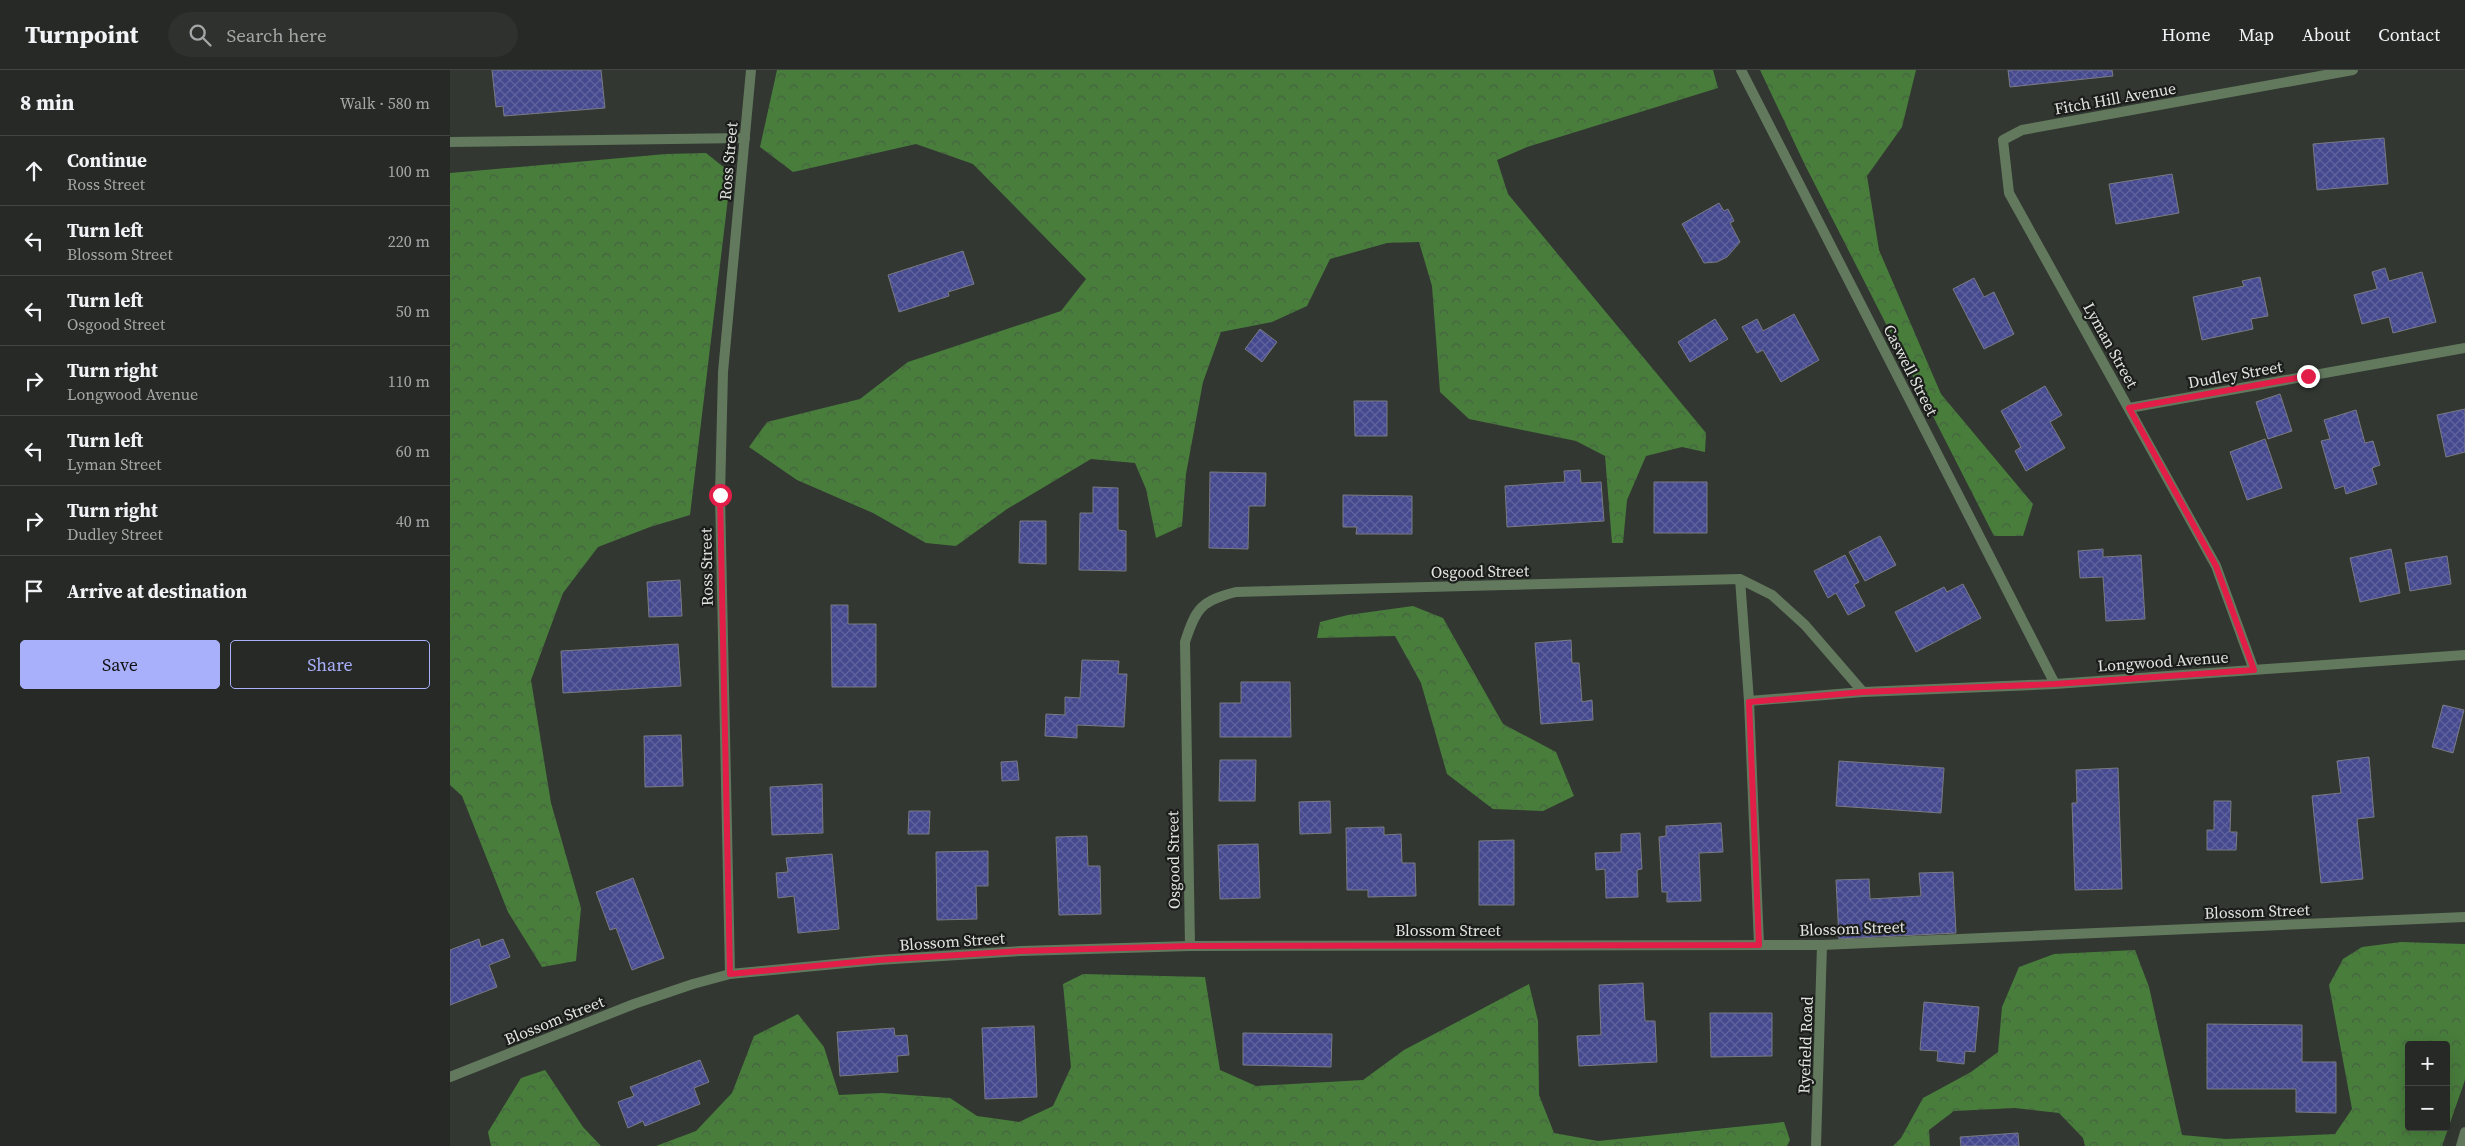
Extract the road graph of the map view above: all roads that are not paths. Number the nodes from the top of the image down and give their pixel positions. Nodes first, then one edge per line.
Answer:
1 (751, 70) edge
2 (1741, 70) edge
3 (2353, 70) edge
4 (745, 138) junction
5 (2003, 140) joint
6 (450, 142) edge
7 (2465, 348) edge
8 (2129, 408) junction
9 (1740, 579) junction
10 (2465, 655) edge
11 (2254, 670) junction
12 (2055, 684) junction
13 (1863, 692) junction
14 (1749, 702) junction
15 (2465, 917) edge
16 (1822, 944) junction
17 (1759, 945) junction
18 (1190, 946) junction
19 (730, 974) junction
20 (450, 1077) edge
21 (2465, 1132) edge
22 (1816, 1146) edge
23 (2461, 1146) edge

1 - 4 street, Ross Street
2 - 12 street, Caswell Street
3 - 5 street, Fitch Hill Avenue
4 - 6 street
4 - 19 street, Ross Street
5 - 8 street, Lyman Street
7 - 8 street, Dudley Street
8 - 11 street, Lyman Street
9 - 13 street
9 - 14 street
9 - 18 street, Osgood Street
10 - 11 street, Longwood Avenue
11 - 12 street, Longwood Avenue
12 - 13 street, Longwood Avenue
13 - 14 street, Longwood Avenue
14 - 17 street
15 - 16 street, Blossom Street
16 - 17 street, Blossom Street
16 - 22 street, Ryefield Road
17 - 18 street, Blossom Street
18 - 19 street, Blossom Street
19 - 20 street, Blossom Street
21 - 23 street

